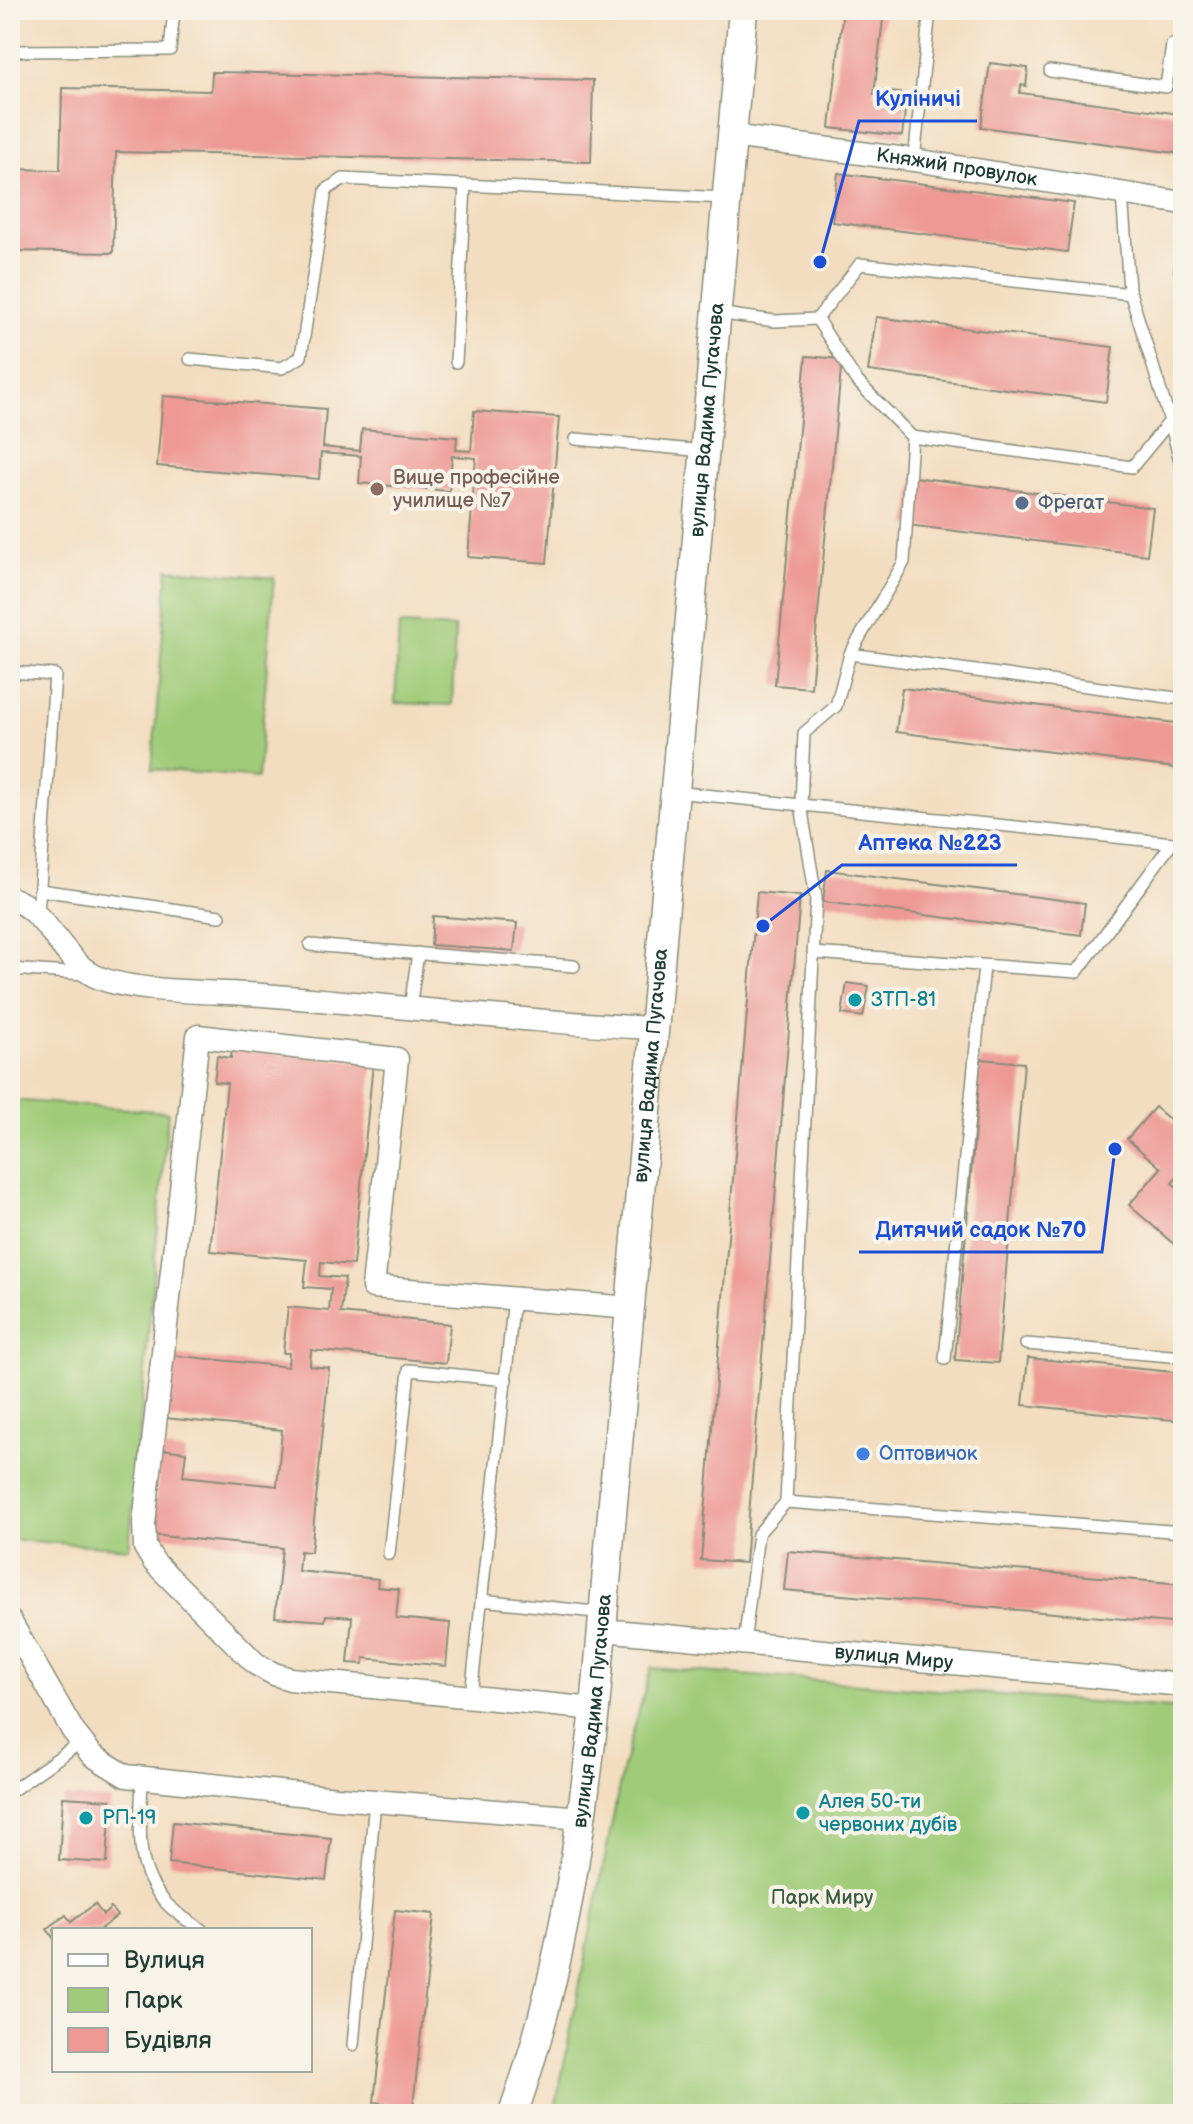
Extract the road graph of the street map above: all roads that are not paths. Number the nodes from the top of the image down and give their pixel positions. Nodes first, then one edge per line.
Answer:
1 (174, 10) edge
2 (743, 10) edge
3 (930, 10) edge
4 (1183, 47) edge
5 (10, 51) edge
6 (1050, 71) dead end
7 (731, 136) junction
8 (914, 160) junction
9 (465, 185) junction
10 (1122, 194) junction
11 (725, 198) junction
12 (1183, 203) edge
13 (1131, 294) junction
14 (716, 313) junction
15 (817, 319) junction
16 (190, 359) dead end
17 (456, 362) dead end
18 (1170, 421) junction
19 (912, 437) junction
20 (576, 439) dead end
21 (705, 451) junction
22 (1183, 473) edge
23 (850, 654) junction
24 (10, 672) edge
25 (1183, 699) edge
26 (675, 792) junction
27 (801, 805) junction
28 (1178, 843) edge
29 (40, 890) junction
30 (10, 898) edge
31 (38, 914) junction
32 (220, 916) dead end
33 (310, 945) dead end
34 (418, 953) junction
35 (814, 953) junction
36 (574, 966) dead end
37 (984, 966) junction
38 (10, 969) edge
39 (93, 974) junction
40 (410, 1008) junction
41 (655, 1028) junction
42 (514, 1298) junction
43 (631, 1308) junction
44 (1026, 1344) dead end
45 (1183, 1357) edge
46 (945, 1359) dead end
47 (506, 1380) junction
48 (786, 1502) junction
49 (1183, 1532) edge
50 (389, 1554) dead end
51 (482, 1600) junction
52 (10, 1621) edge
53 (604, 1622) junction
54 (744, 1644) junction
55 (1183, 1685) edge
56 (471, 1696) junction
57 (595, 1709) junction
58 (81, 1742) junction
59 (142, 1778) junction
60 (10, 1792) edge
61 (375, 1800) junction
62 (582, 1818) junction
63 (199, 1928) edge
64 (353, 2045) dead end
65 (513, 2114) edge

1 - 5 lane
2 - 7 street, вулиця Вадима Пугачова
3 - 8 lane
4 - 6 lane
7 - 8 street, Княжий провулок
7 - 11 street, вулиця Вадима Пугачова
8 - 10 street, Княжий провулок
9 - 11 lane
9 - 16 lane
9 - 17 lane
10 - 12 street, Княжий провулок
10 - 13 lane
11 - 14 street, вулиця Вадима Пугачова
13 - 15 lane
13 - 18 lane
14 - 15 lane
14 - 21 street, вулиця Вадима Пугачова
15 - 19 lane
18 - 19 lane
18 - 22 lane
19 - 23 lane
20 - 21 lane
21 - 26 street, вулиця Вадима Пугачова
23 - 25 lane
23 - 27 lane
24 - 29 lane
26 - 27 lane
26 - 41 street, вулиця Вадима Пугачова
27 - 28 lane
27 - 35 lane
28 - 37 lane
29 - 31 lane
29 - 32 lane
30 - 31 street
31 - 39 street
33 - 34 lane
34 - 36 lane
34 - 40 lane
35 - 37 lane
35 - 48 lane
37 - 46 lane
38 - 39 lane
39 - 40 street
40 - 41 street
41 - 43 street, вулиця Вадима Пугачова
42 - 43 street
42 - 47 lane
42 - 56 street
43 - 53 street, вулиця Вадима Пугачова
44 - 45 lane
47 - 50 lane
47 - 51 lane
48 - 49 lane
48 - 54 lane
51 - 53 lane
51 - 56 lane
52 - 58 street
53 - 54 street, вулиця Миру
53 - 57 street, вулиця Вадима Пугачова
54 - 55 street, вулиця Миру
56 - 57 street
57 - 62 street, вулиця Вадима Пугачова
58 - 59 street
58 - 60 lane
59 - 61 street
59 - 63 lane
61 - 62 street
61 - 64 lane
62 - 65 street, вулиця Вадима Пугачова

